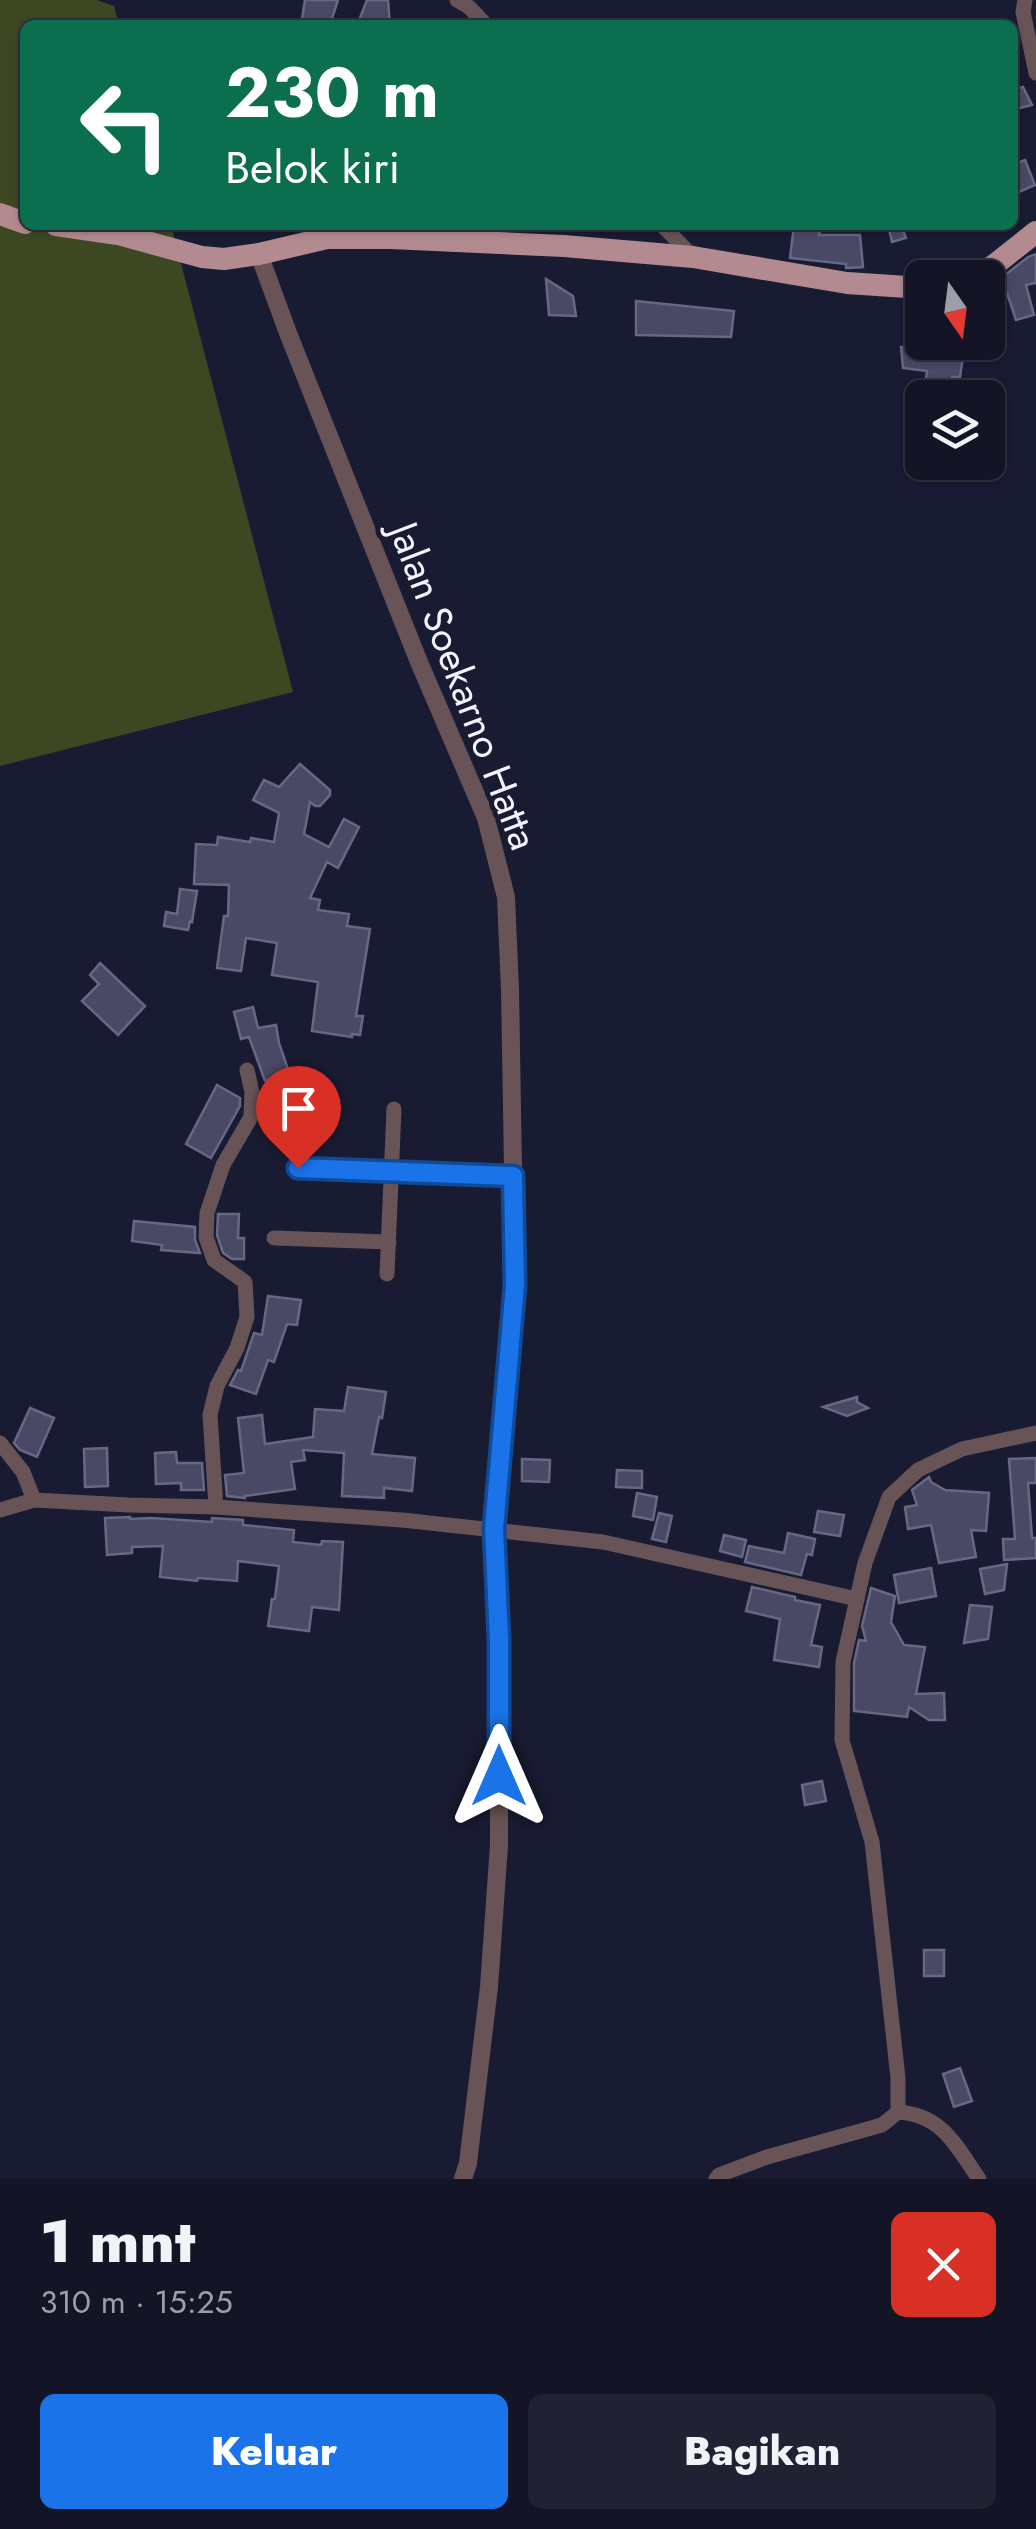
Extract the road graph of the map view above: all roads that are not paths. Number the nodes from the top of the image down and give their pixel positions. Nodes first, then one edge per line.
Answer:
1 (457, 0) edge
2 (1025, 0) edge
3 (481, 20) edge
4 (1036, 73) edge
5 (90, 230) edge
6 (667, 230) edge
7 (1036, 232) edge
8 (259, 254) junction
9 (694, 256) junction
10 (1001, 260) edge
11 (905, 287) edge
12 (246, 1070) dead end
13 (394, 1109) dead end
14 (298, 1168) dead end
15 (392, 1171) junction
16 (513, 1176) junction
17 (274, 1238) dead end
18 (389, 1242) junction
19 (388, 1274) dead end
20 (1036, 1433) edge
21 (0, 1443) edge
22 (34, 1500) junction
23 (216, 1507) junction
24 (0, 1510) edge
25 (494, 1529) junction
26 (857, 1599) junction
27 (898, 2112) junction
28 (463, 2179) edge
29 (716, 2179) edge
30 (979, 2179) edge

1 - 3 street
2 - 4 street
5 - 8 main road
6 - 9 street
7 - 10 main road
8 - 9 main road
8 - 16 street, Jalan Soekarno Hatta
9 - 11 main road
12 - 23 street
13 - 15 street
14 - 15 street
15 - 16 street
15 - 18 street
16 - 25 street, Jalan Soekarno Hatta
17 - 18 street
18 - 19 street
20 - 26 street
21 - 22 street
22 - 23 street
22 - 24 street
23 - 25 street
25 - 26 street
25 - 28 street, Jalan Soekarno Hatta
26 - 27 street
27 - 29 street
27 - 30 street

